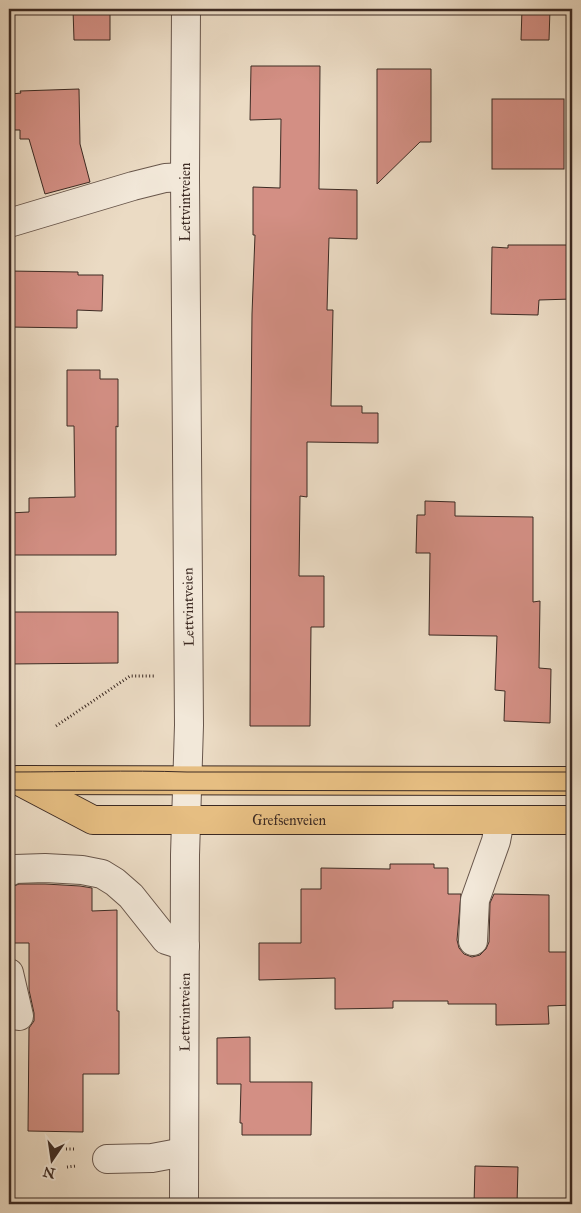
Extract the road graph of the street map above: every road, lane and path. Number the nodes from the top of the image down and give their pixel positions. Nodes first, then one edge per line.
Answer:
1 (186, 9) edge
2 (185, 177) junction
3 (9, 223) edge
4 (157, 676) dead end
5 (56, 726) dead end
6 (13, 780) edge
7 (187, 781) junction
8 (572, 781) edge
9 (186, 820) junction
10 (500, 820) junction
11 (572, 820) edge
12 (9, 872) edge
13 (473, 940) dead end
14 (185, 946) junction
15 (9, 973) edge
16 (19, 1016) dead end
17 (184, 1152) junction
18 (107, 1159) dead end
19 (184, 1204) edge

1 - 2 street, Lettvintveien
2 - 3 street
2 - 7 street, Lettvintveien
4 - 5 path
6 - 7 main road, Grefsenveien
6 - 9 main road, Grefsenveien
7 - 8 main road, Grefsenveien
7 - 9 street, Lettvintveien
9 - 10 main road, Grefsenveien
9 - 14 street, Lettvintveien
10 - 11 main road, Grefsenveien
10 - 13 street
12 - 14 street
14 - 17 street, Lettvintveien
15 - 16 street
17 - 18 street
17 - 19 street, Lettvintveien

